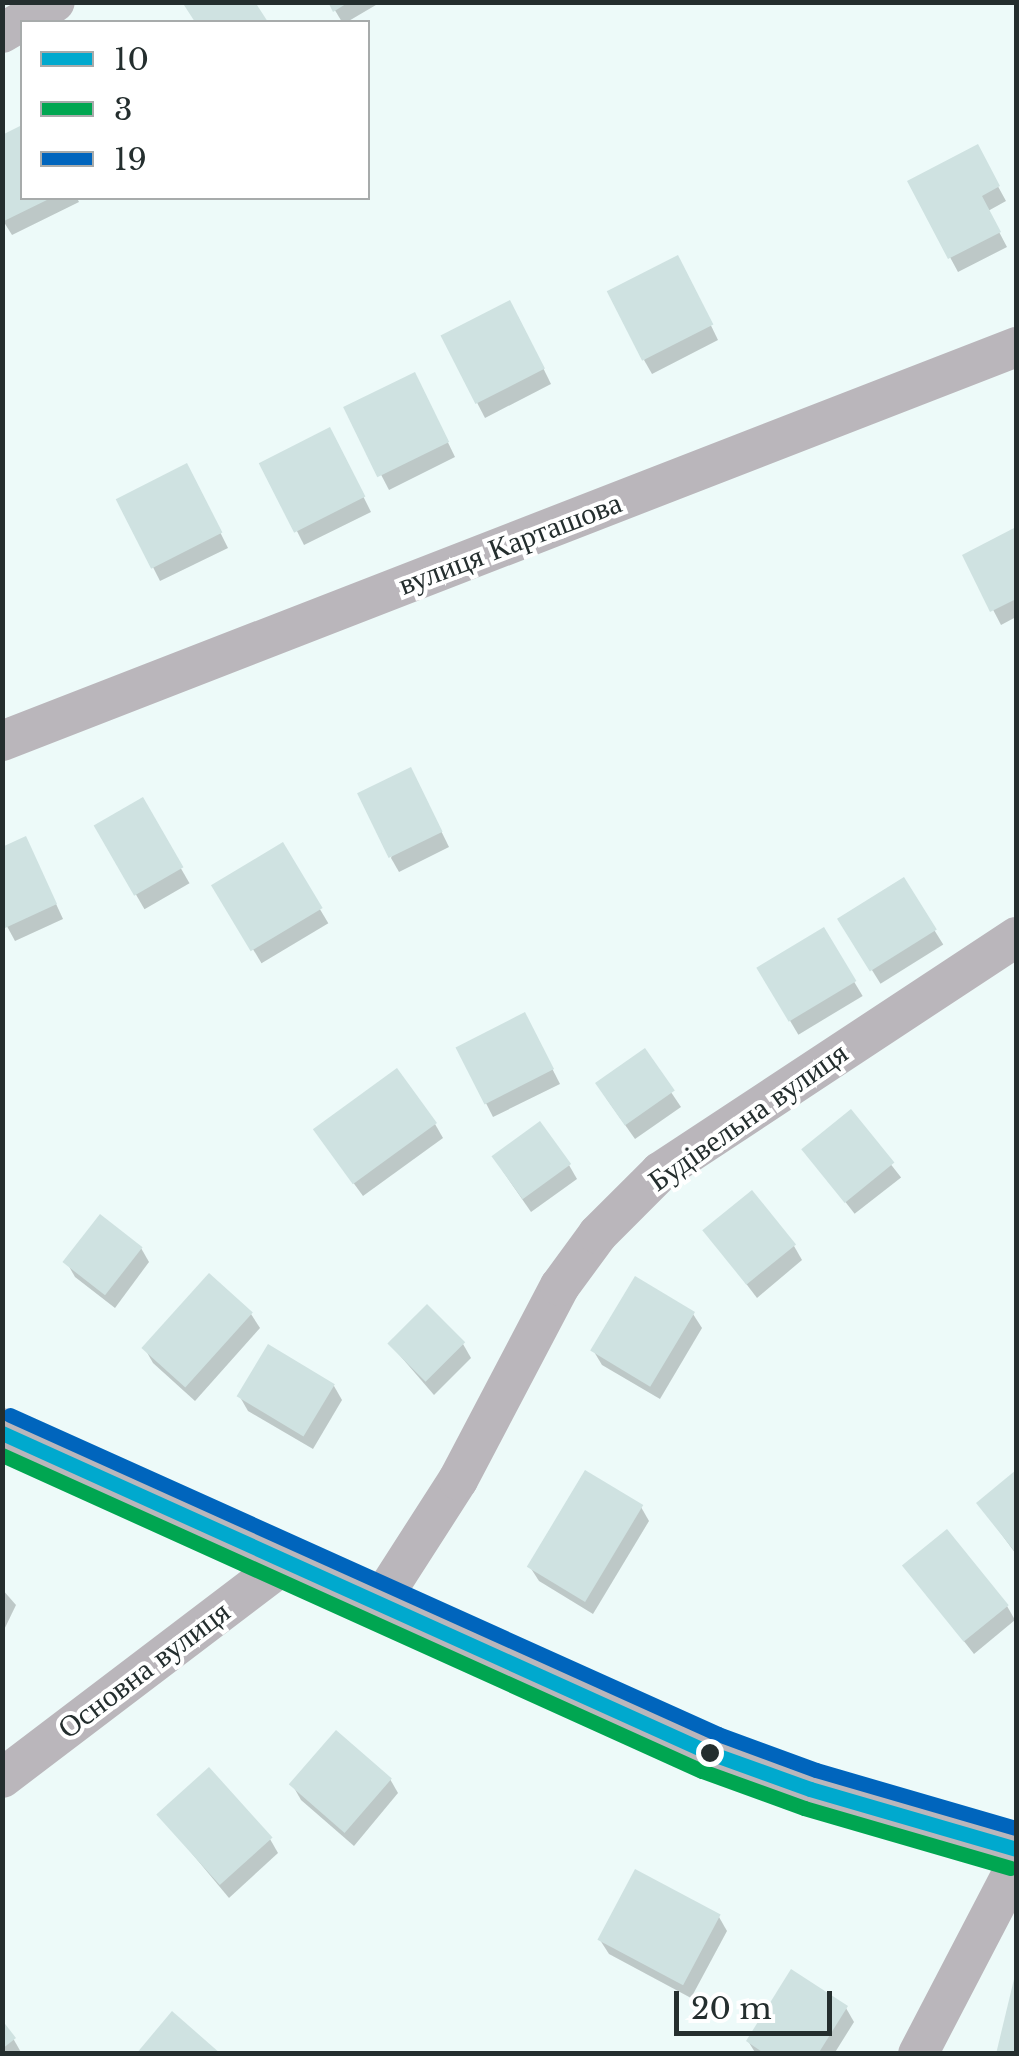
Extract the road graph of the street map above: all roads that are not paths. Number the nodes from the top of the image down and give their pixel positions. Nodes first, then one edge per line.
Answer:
1 (55, 2) edge
2 (24, 20) edge
3 (1016, 347) edge
4 (2, 741) edge
5 (1016, 938) edge
6 (2, 1433) edge
7 (285, 1563) junction
8 (377, 1606) junction
9 (2, 1778) edge
10 (1016, 1849) edge
11 (1016, 1866) edge
12 (918, 2054) edge

1 - 2 street
3 - 4 street, вулиця Карташова
5 - 8 street, Будівельна вулиця
6 - 7 street
7 - 8 street
7 - 9 street, Основна вулиця
8 - 10 street
11 - 12 street

